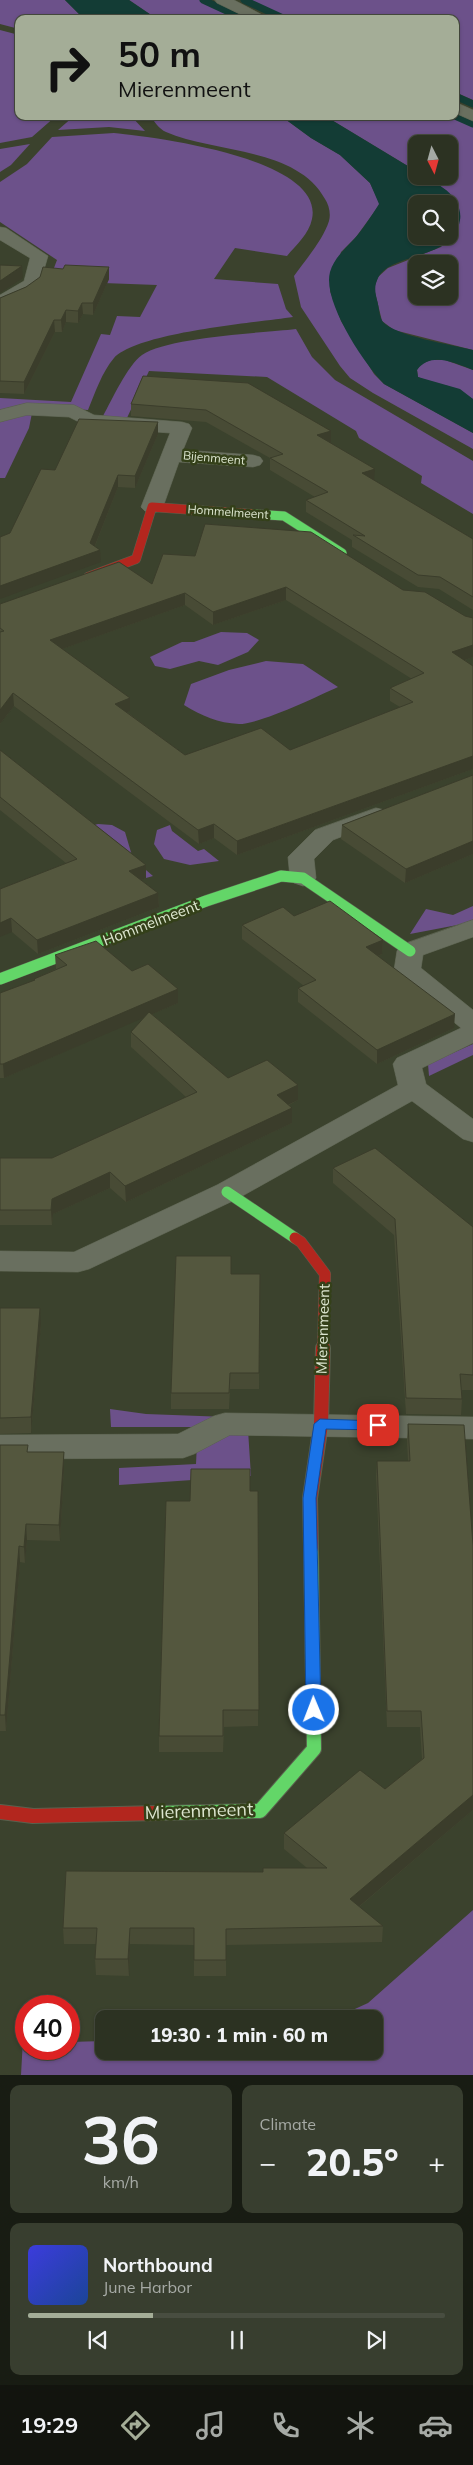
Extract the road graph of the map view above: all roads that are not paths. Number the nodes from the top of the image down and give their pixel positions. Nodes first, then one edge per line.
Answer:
1 (222, 0) edge
2 (254, 15) edge
3 (459, 109) edge
4 (473, 116) edge
5 (0, 232) edge
6 (0, 302) edge
7 (0, 416) edge
8 (171, 455) junction
9 (253, 462) dead end
10 (152, 507) junction
11 (350, 558) edge
12 (72, 582) edge
13 (394, 808) edge
14 (303, 878) junction
15 (473, 928) edge
16 (410, 951) junction
17 (0, 979) edge
18 (473, 1024) edge
19 (473, 1033) edge
20 (413, 1088) junction
21 (473, 1133) edge
22 (227, 1192) junction
23 (0, 1261) edge
24 (320, 1424) junction
25 (473, 1428) edge
26 (0, 1447) edge
27 (0, 1812) edge

1 - 2 street
3 - 4 street
5 - 6 street
7 - 8 street
8 - 9 street, Bijenmeent
8 - 10 street, Bijenmeent
10 - 11 street, Hommelmeent
10 - 12 street
13 - 14 street
14 - 16 street
14 - 17 street, Hommelmeent
15 - 16 street
16 - 18 street
19 - 20 street
20 - 21 street
20 - 22 street
22 - 23 street
22 - 24 street, Mierenmeent
24 - 25 street
24 - 26 street
24 - 27 street, Mierenmeent

